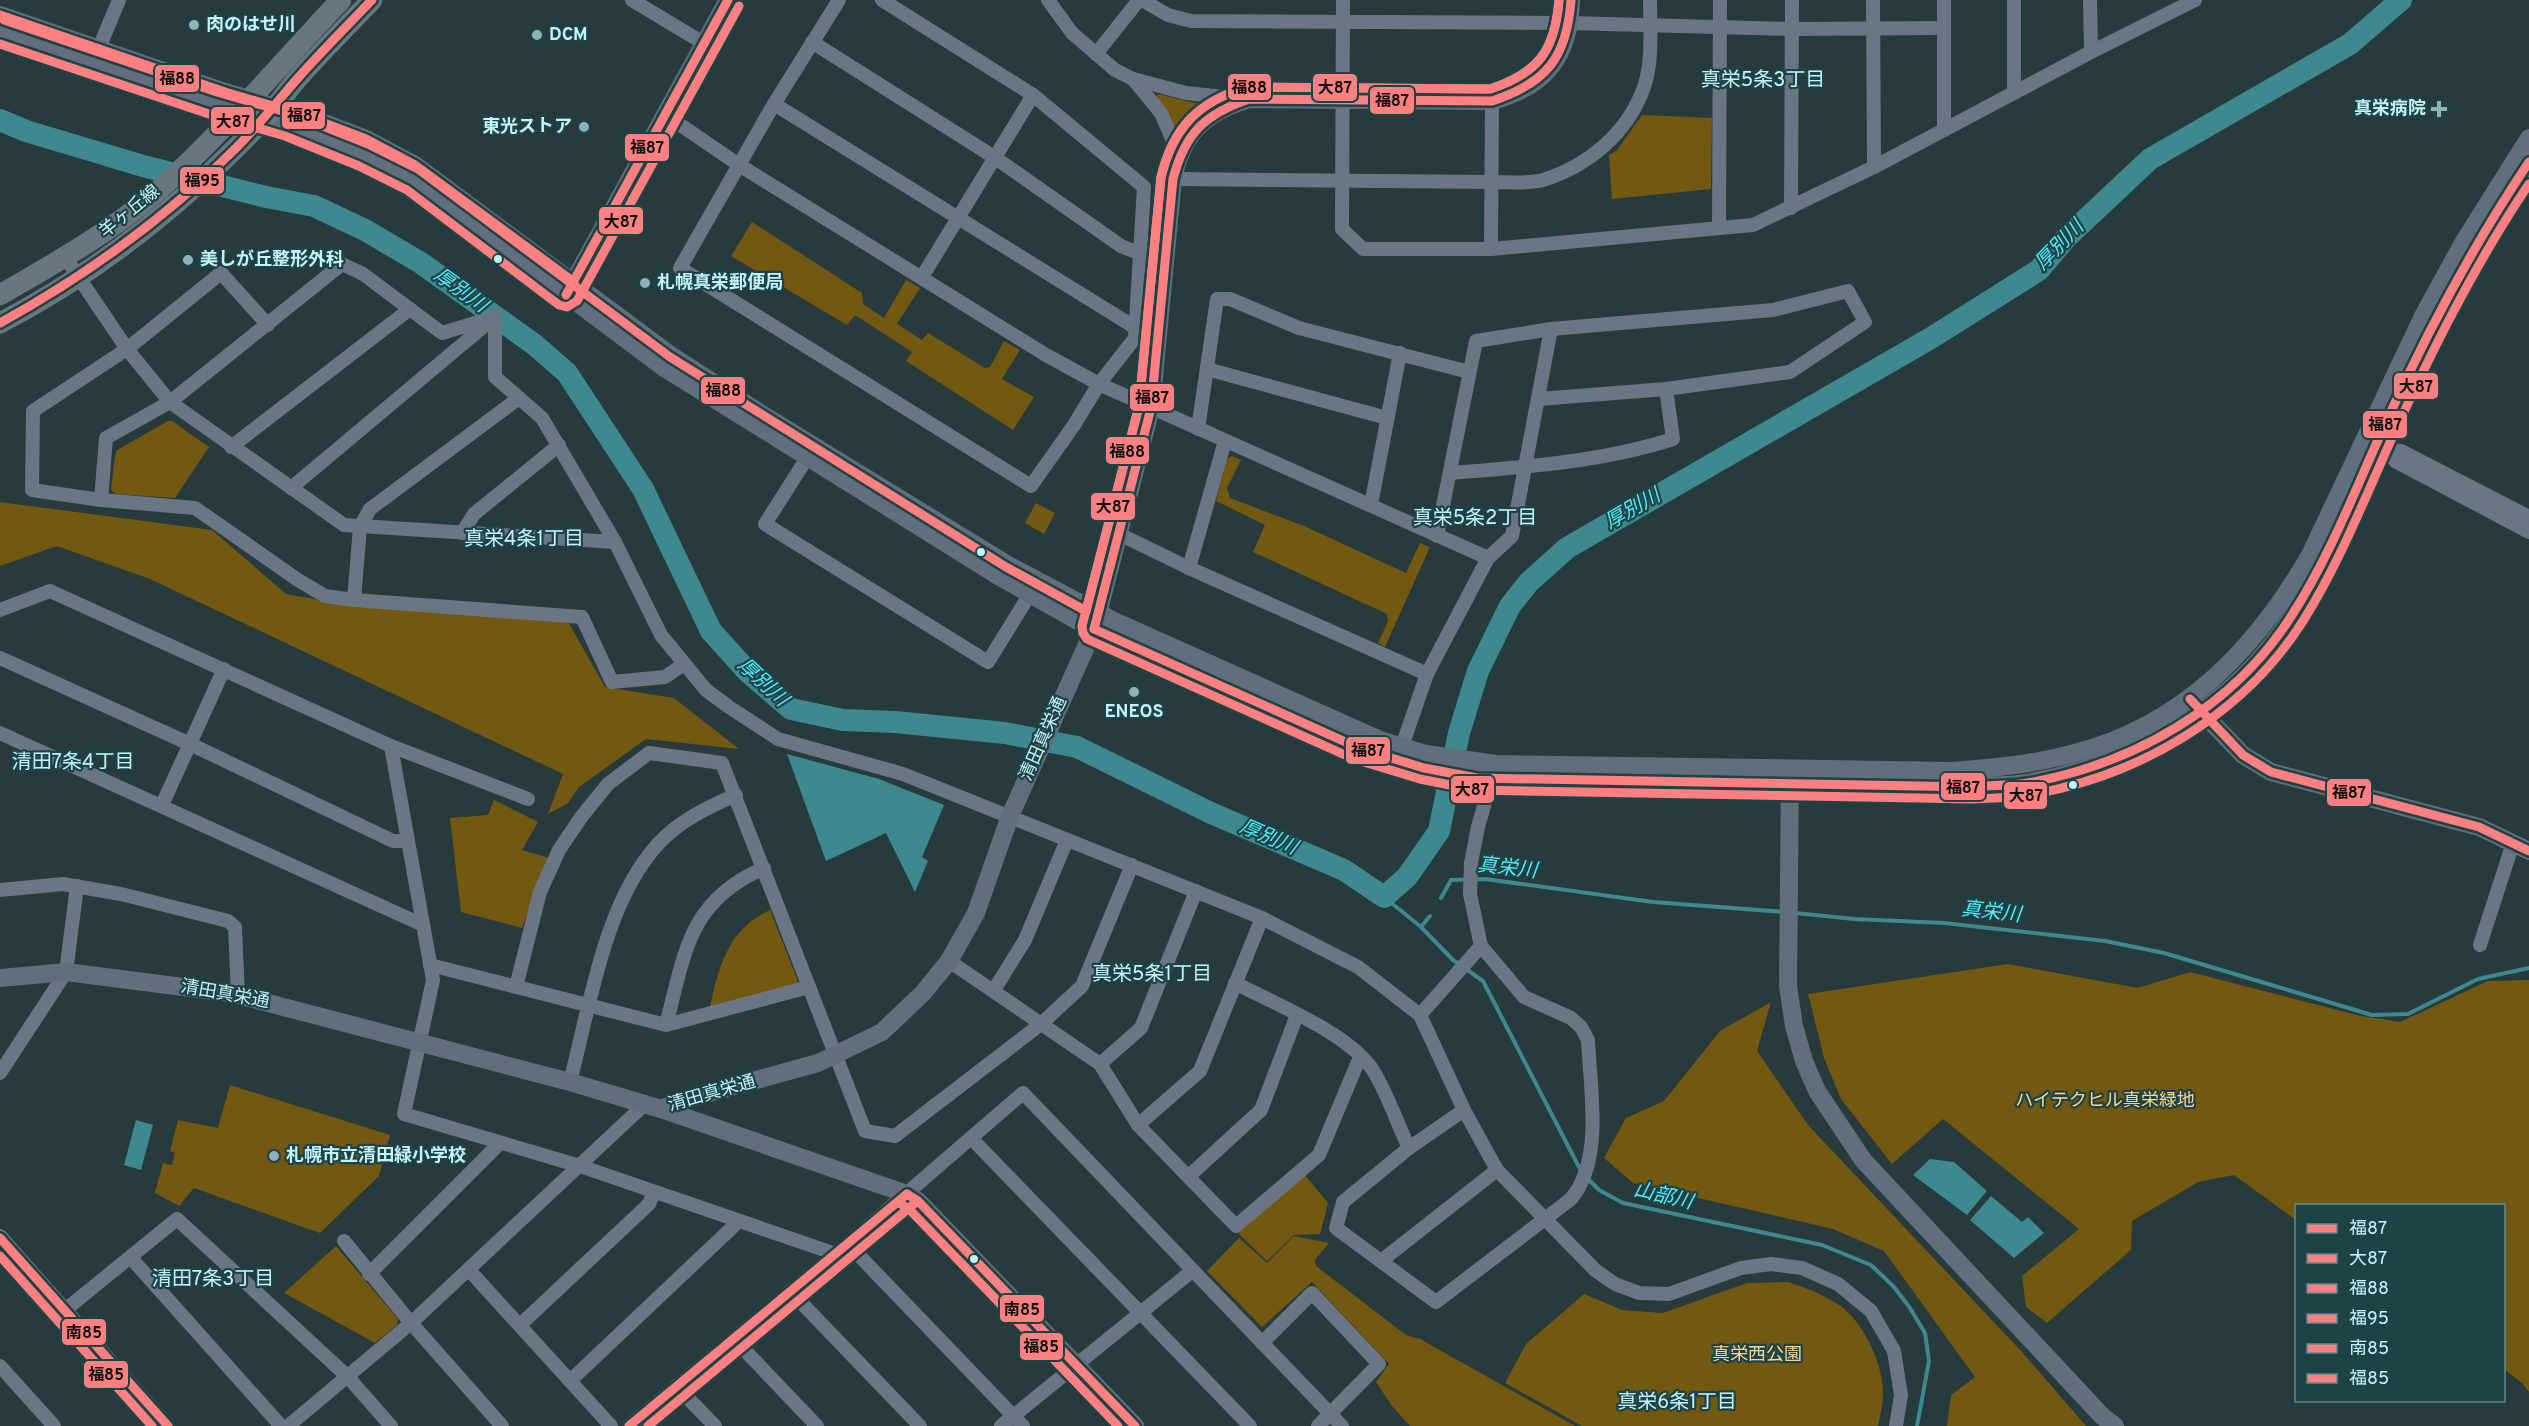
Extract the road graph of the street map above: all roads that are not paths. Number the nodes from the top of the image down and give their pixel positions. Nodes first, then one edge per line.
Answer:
1 (119, 0) edge
2 (341, 0) edge
3 (372, 0) edge
4 (729, 0) edge
5 (839, 0) edge
6 (882, 0) edge
7 (1048, 0) edge
8 (1141, 0) edge
9 (1343, 0) edge
10 (1571, 0) edge
11 (1650, 0) edge
12 (1720, 0) edge
13 (1792, 0) edge
14 (1873, 0) edge
15 (1944, 0) edge
16 (2014, 0) edge
17 (2090, 0) edge
18 (2195, 0) edge
19 (640, 2) edge
20 (2175, 6) edge
21 (0, 15) edge
22 (1570, 23) junction
23 (1342, 24) junction
24 (1650, 26) junction
25 (1720, 27) junction
26 (1873, 28) junction
27 (1944, 28) junction
28 (1792, 29) junction
29 (0, 31) edge
30 (812, 42) junction
31 (705, 44) junction
32 (99, 48) junction
33 (2091, 52) junction
34 (1096, 54) junction
35 (1133, 79) junction
36 (2014, 93) junction
37 (1033, 95) junction
38 (1249, 99) junction
39 (1341, 100) junction
40 (1492, 100) junction
41 (243, 104) junction
42 (774, 104) junction
43 (270, 112) junction
44 (666, 115) junction
45 (1944, 130) junction
46 (2529, 138) edge
47 (994, 157) junction
48 (2529, 162) edge
49 (739, 165) junction
50 (1874, 167) junction
51 (1174, 172) junction
52 (1342, 181) junction
53 (1492, 182) junction
54 (1791, 208) junction
55 (956, 219) junction
56 (1719, 227) junction
57 (1491, 249) junction
58 (1140, 254) junction
59 (65, 257) junction
60 (922, 276) junction
61 (80, 278) junction
62 (570, 288) junction
63 (0, 295) edge
64 (410, 309) junction
65 (495, 317) junction
66 (0, 323) edge
67 (268, 325) junction
68 (1136, 328) junction
69 (1551, 329) junction
70 (127, 349) junction
71 (1400, 353) junction
72 (1207, 369) junction
73 (1469, 372) junction
74 (1099, 384) junction
75 (1666, 389) junction
76 (519, 398) junction
77 (1539, 399) junction
78 (170, 402) junction
79 (1151, 408) junction
80 (1387, 418) junction
81 (1198, 429) junction
82 (1225, 441) junction
83 (559, 445) junction
84 (2376, 445) junction
85 (231, 447) junction
86 (807, 458) junction
87 (1526, 467) junction
88 (1450, 473) junction
89 (291, 488) junction
90 (101, 500) junction
91 (1371, 505) junction
92 (2529, 517) edge
93 (360, 527) junction
94 (2529, 532) edge
95 (462, 533) junction
96 (1119, 534) junction
97 (1437, 536) junction
98 (615, 542) junction
99 (1488, 558) junction
100 (1189, 568) junction
101 (1030, 594) junction
102 (354, 600) junction
103 (0, 610) edge
104 (1096, 621) junction
105 (0, 658) edge
106 (684, 664) junction
107 (224, 669) junction
108 (1427, 674) junction
109 (2196, 706) junction
110 (0, 733) edge
111 (190, 744) junction
112 (391, 746) junction
113 (1399, 754) junction
114 (1486, 771) junction
115 (1790, 776) junction
116 (736, 795) junction
117 (528, 799) dead end
118 (162, 806) junction
119 (1010, 816) junction
120 (1067, 840) junction
121 (408, 841) junction
122 (2521, 847) edge
123 (1132, 865) junction
124 (764, 868) junction
125 (77, 886) junction
126 (0, 890) edge
127 (1196, 891) junction
128 (1262, 918) junction
129 (423, 925) junction
130 (2480, 945) dead end
131 (1478, 950) junction
132 (949, 961) junction
133 (430, 965) junction
134 (66, 972) junction
135 (0, 978) edge
136 (1235, 983) junction
137 (516, 987) junction
138 (809, 987) junction
139 (994, 990) junction
140 (238, 995) junction
141 (590, 1006) junction
142 (1297, 1015) junction
143 (1420, 1015) junction
144 (666, 1024) junction
145 (1041, 1024) junction
146 (420, 1042) junction
147 (836, 1056) junction
148 (1360, 1057) junction
149 (1100, 1064) junction
150 (0, 1073) edge
151 (570, 1082) junction
152 (653, 1107) junction
153 (1464, 1110) junction
154 (1138, 1125) junction
155 (971, 1138) junction
156 (499, 1144) junction
157 (1409, 1148) junction
158 (580, 1166) junction
159 (1497, 1170) junction
160 (1189, 1176) junction
161 (654, 1192) junction
162 (907, 1194) junction
163 (1544, 1219) junction
164 (738, 1222) junction
165 (0, 1237) edge
166 (344, 1241) dead end
167 (848, 1244) junction
168 (836, 1254) junction
169 (130, 1258) junction
170 (1382, 1261) junction
171 (470, 1270) junction
172 (1192, 1270) junction
173 (369, 1274) junction
174 (790, 1291) junction
175 (65, 1310) junction
176 (1140, 1314) junction
177 (411, 1323) junction
178 (520, 1325) junction
179 (734, 1339) junction
180 (1262, 1343) junction
181 (1077, 1365) junction
182 (0, 1366) edge
183 (348, 1377) junction
184 (571, 1380) junction
185 (676, 1386) junction
186 (1331, 1414) junction
187 (1018, 1421) edge
188 (54, 1426) edge
189 (168, 1426) edge
190 (281, 1426) edge
191 (288, 1426) edge
192 (392, 1426) edge
193 (502, 1426) edge
194 (611, 1426) edge
195 (629, 1426) edge
196 (715, 1426) edge
197 (817, 1426) edge
198 (920, 1426) edge
199 (1001, 1426) edge
200 (1135, 1426) edge
201 (1250, 1426) edge
202 (1318, 1426) edge
203 (1342, 1426) edge
204 (1896, 1426) edge
205 (2115, 1426) edge

1 - 32 street
2 - 41 main road, 羊ヶ丘線
3 - 43 main road, 羊ヶ丘線
4 - 31 street
5 - 30 street
6 - 37 street
7 - 34 street
8 - 23 street
8 - 34 street
9 - 23 street
10 - 22 street
11 - 24 street
12 - 25 street
13 - 28 street
14 - 26 street
15 - 27 street
16 - 36 street
17 - 33 street
18 - 20 street
19 - 31 street
20 - 33 street
21 - 32 street
22 - 23 street
22 - 24 street
22 - 40 street
23 - 39 street
24 - 25 street
24 - 53 street
25 - 28 street
25 - 56 street
26 - 27 street
26 - 28 street
26 - 50 street
27 - 45 street
28 - 54 street
29 - 41 street
30 - 42 street
30 - 47 street
31 - 44 street
32 - 41 street
33 - 36 street
34 - 35 street
35 - 38 street
35 - 51 street
36 - 45 street
37 - 47 street
37 - 58 street
38 - 39 street
38 - 51 street, 清田真栄通
39 - 40 street
39 - 52 street
40 - 53 street
41 - 43 street
41 - 59 main road, 羊ヶ丘線
42 - 49 street
42 - 55 street
43 - 61 main road, 羊ヶ丘線
43 - 62 street
44 - 49 street
44 - 62 street
45 - 50 street
46 - 84 street
47 - 55 street
47 - 58 street
48 - 84 street
49 - 60 street
49 - 74 street
50 - 54 street
51 - 52 street
51 - 79 street, 清田真栄通
52 - 53 street
52 - 57 street
53 - 57 street
54 - 56 street
55 - 60 street
55 - 68 street
56 - 57 street
58 - 68 street
59 - 61 street
59 - 63 main road, 羊ヶ丘線
60 - 74 street
61 - 66 main road, 羊ヶ丘線
61 - 70 street
62 - 86 street
62 - 104 street
64 - 65 street
64 - 67 street
64 - 85 street
65 - 76 street
65 - 89 street
67 - 70 street
67 - 78 street
68 - 74 street
69 - 73 street
69 - 75 street
69 - 77 street
70 - 78 street
70 - 90 street
71 - 72 street
71 - 73 street
71 - 80 street
72 - 80 street
72 - 81 street
73 - 88 street
74 - 79 street
75 - 77 street
75 - 87 street
76 - 83 street
76 - 93 street
77 - 87 street
78 - 85 street
78 - 90 street
79 - 81 street
79 - 96 street, 清田真栄通
80 - 91 street
81 - 82 street
82 - 91 street
82 - 100 street
83 - 95 street
83 - 98 street
84 - 92 street
84 - 94 street
84 - 109 street
85 - 89 street
86 - 101 street
86 - 101 street
87 - 88 street
87 - 99 street
88 - 97 street
89 - 93 street
90 - 102 street
91 - 97 street
93 - 95 street
93 - 102 street
95 - 98 street
96 - 100 street
96 - 104 street, 清田真栄通
97 - 99 street
98 - 106 street
99 - 108 street
100 - 108 street
101 - 104 street
102 - 106 street
103 - 107 street
104 - 113 street
104 - 119 street, 清田真栄通
105 - 111 street
106 - 119 street
107 - 111 street
107 - 112 street
108 - 113 street
109 - 115 street
109 - 122 street
110 - 118 street
111 - 118 street
111 - 121 street
112 - 117 street
112 - 121 street
113 - 114 street
114 - 115 street
114 - 131 street
115 - 205 street
116 - 124 street
116 - 137 street
116 - 141 street
118 - 129 street
119 - 120 street
119 - 132 street, 清田真栄通
120 - 123 street
120 - 139 street
121 - 129 street
122 - 130 street
123 - 127 street
123 - 145 street
124 - 138 street
124 - 144 street
125 - 126 street
125 - 134 street
125 - 140 street
127 - 128 street
127 - 149 street
128 - 136 street
128 - 143 street
129 - 133 street
131 - 143 street
131 - 163 street
132 - 139 street
132 - 147 street, 清田真栄通
133 - 137 street
133 - 146 street
134 - 135 street, 清田真栄通
134 - 140 street, 清田真栄通
134 - 150 street
136 - 142 street
136 - 154 street
137 - 141 street
138 - 144 street
138 - 147 street
139 - 145 street
140 - 146 street, 清田真栄通
141 - 144 street
141 - 151 street
142 - 148 street
142 - 160 street
143 - 153 street
145 - 147 street
145 - 149 street
146 - 151 street, 清田真栄通
146 - 156 street
147 - 152 street, 清田真栄通
148 - 157 street
148 - 160 street
149 - 154 street
151 - 152 street, 清田真栄通
152 - 158 street
152 - 162 street
153 - 157 street
153 - 159 street
154 - 160 street
155 - 162 street
155 - 172 street
155 - 176 street
156 - 158 street
156 - 173 street
157 - 170 street
158 - 161 street
158 - 171 street
159 - 163 street
159 - 170 street
161 - 164 street
161 - 178 street
162 - 167 street
162 - 181 street
163 - 170 street
163 - 204 street
164 - 168 street
164 - 184 street
165 - 175 street
166 - 173 street
167 - 168 street
167 - 187 street
168 - 174 street
169 - 175 street
169 - 183 street
169 - 190 street
171 - 177 street
171 - 178 street
172 - 176 street
172 - 180 street
173 - 177 street
174 - 179 street
174 - 198 street
175 - 189 street
176 - 181 street
176 - 201 street
177 - 183 street
177 - 193 street
178 - 184 street
179 - 185 street
179 - 197 street
180 - 186 street
180 - 186 street
181 - 187 street
181 - 200 street
182 - 188 street
183 - 191 street
183 - 192 street
184 - 194 street
185 - 195 street
185 - 196 street
186 - 202 street
186 - 203 street
187 - 199 street

